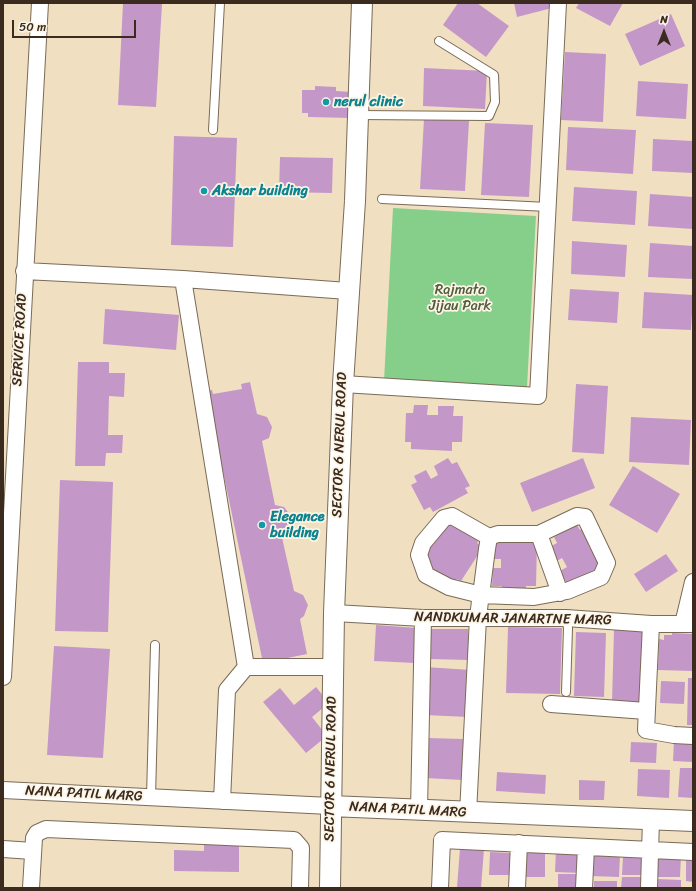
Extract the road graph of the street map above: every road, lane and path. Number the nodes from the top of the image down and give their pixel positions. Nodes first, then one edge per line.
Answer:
1 (40, 3) edge
2 (220, 3) edge
3 (362, 3) edge
4 (558, 3) edge
5 (439, 41) dead end
6 (358, 114) junction
7 (213, 130) dead end
8 (382, 199) dead end
9 (548, 207) junction
10 (24, 271) junction
11 (183, 279) junction
12 (348, 291) junction
13 (342, 384) junction
14 (539, 534) junction
15 (489, 537) junction
16 (693, 582) edge
17 (560, 593) junction
18 (481, 594) junction
19 (334, 613) junction
20 (423, 618) junction
21 (478, 618) junction
22 (566, 618) junction
23 (651, 624) junction
24 (688, 624) edge
25 (155, 645) dead end
26 (246, 667) junction
27 (333, 667) junction
28 (3, 677) edge
29 (566, 692) dead end
30 (551, 704) dead end
31 (646, 711) junction
32 (693, 736) edge
33 (3, 790) edge
34 (151, 797) junction
35 (222, 801) junction
36 (330, 806) junction
37 (419, 810) junction
38 (468, 812) junction
39 (651, 819) junction
40 (693, 821) edge
41 (519, 843) junction
42 (586, 847) junction
43 (3, 849) edge
44 (651, 850) junction
45 (33, 851) junction
46 (693, 852) edge
47 (31, 888) edge
48 (300, 888) edge
49 (330, 888) edge
50 (440, 888) edge
51 (517, 888) edge
52 (584, 888) edge
53 (649, 888) edge

1 - 10 street, SERVICE ROAD
2 - 7 lane
3 - 6 street, SECTOR 6 NERUL ROAD
4 - 9 street
5 - 6 lane
6 - 12 street, SECTOR 6 NERUL ROAD
8 - 9 lane
9 - 13 street
10 - 11 street
10 - 28 street, SERVICE ROAD
11 - 12 street
11 - 26 street
12 - 13 street, SECTOR 6 NERUL ROAD
13 - 19 street, SECTOR 6 NERUL ROAD
14 - 15 street
14 - 17 street
14 - 17 street
15 - 18 street
15 - 18 street
16 - 24 street
17 - 18 street
18 - 21 street
19 - 20 street, NANDKUMAR JANARTNE MARG
19 - 27 street, SECTOR 6 NERUL ROAD
20 - 21 street, NANDKUMAR JANARTNE MARG
20 - 37 street
21 - 22 street, NANDKUMAR JANARTNE MARG
21 - 38 street
22 - 23 street, NANDKUMAR JANARTNE MARG
22 - 29 lane
23 - 24 street, NANDKUMAR JANARTNE MARG
23 - 31 street
25 - 34 lane
26 - 27 street
26 - 35 street
27 - 36 street, SECTOR 6 NERUL ROAD
30 - 31 street
31 - 32 street
33 - 34 street, NANA PATIL MARG
34 - 35 street, NANA PATIL MARG
35 - 36 street, NANA PATIL MARG
36 - 37 street, NANA PATIL MARG
36 - 49 street, SECTOR 6 NERUL ROAD
37 - 38 street, NANA PATIL MARG
38 - 39 street, NANA PATIL MARG
39 - 40 street, NANA PATIL MARG
39 - 44 street
41 - 42 street
41 - 50 street
41 - 51 street
42 - 44 street
42 - 52 street
43 - 45 street
44 - 46 street
44 - 53 street
45 - 47 street
45 - 48 street

